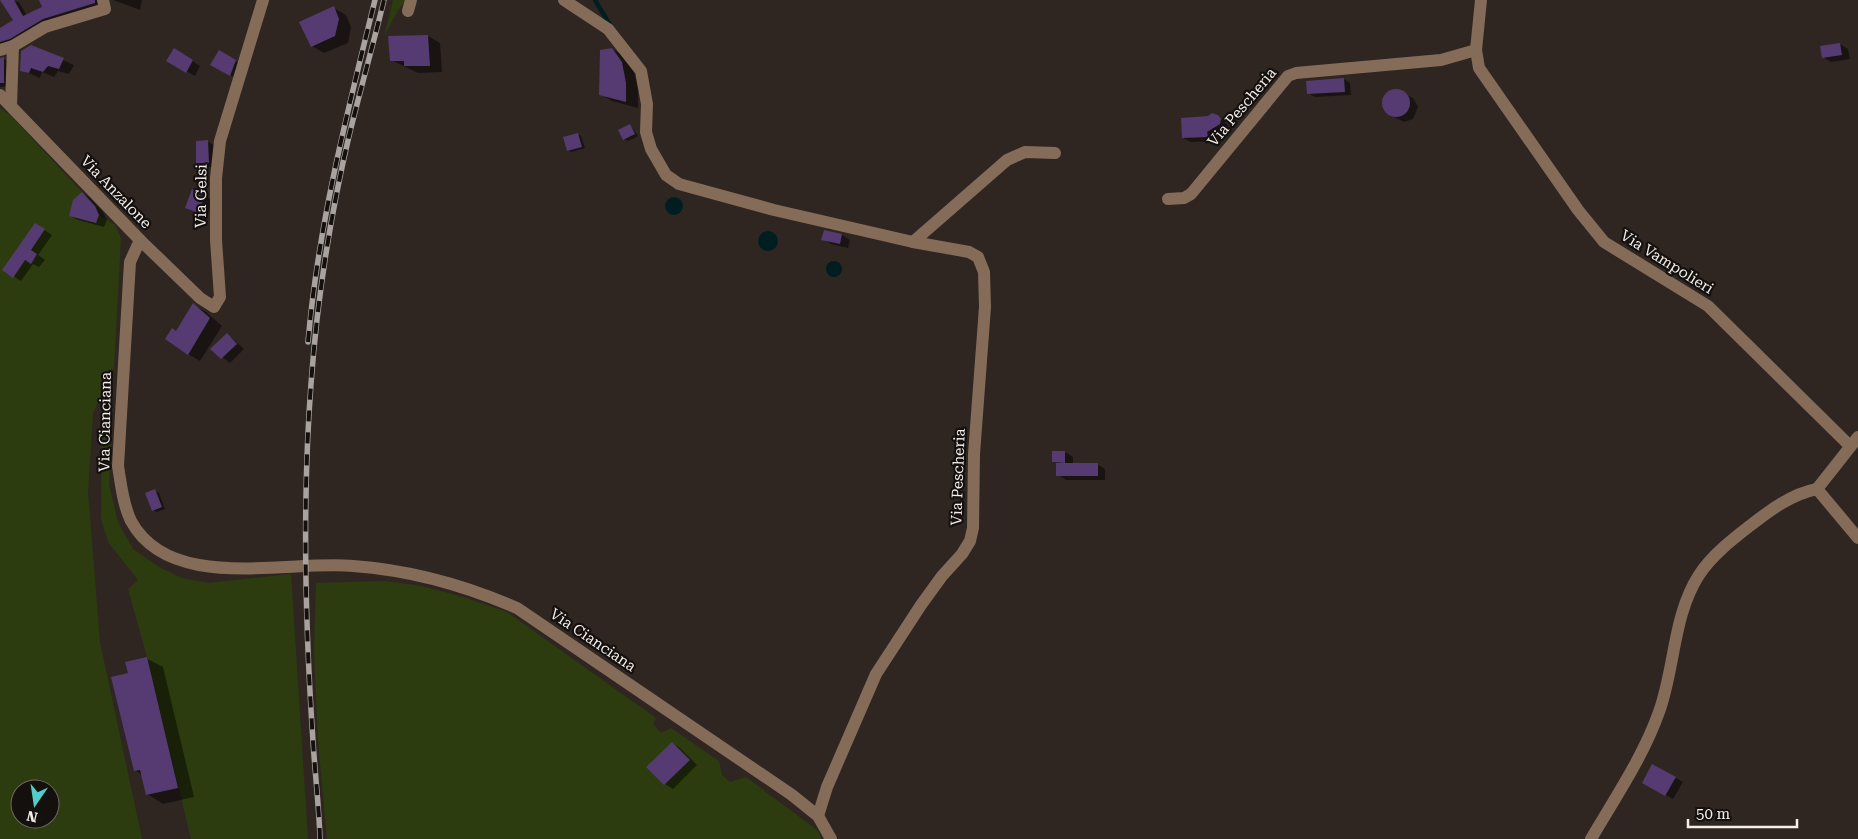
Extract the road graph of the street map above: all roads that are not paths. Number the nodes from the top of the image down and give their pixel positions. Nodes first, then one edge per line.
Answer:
1 (103, 0) edge
2 (263, 0) edge
3 (564, 0) edge
4 (1480, 0) edge
5 (13, 46) junction
6 (0, 50) edge
7 (1476, 50) junction
8 (0, 95) edge
9 (11, 106) junction
10 (1055, 154) dead end
11 (1168, 199) dead end
12 (140, 240) junction
13 (913, 242) junction
14 (214, 306) joint
15 (1854, 442) edge
16 (1817, 489) junction
17 (1858, 537) edge
18 (818, 816) junction
19 (831, 839) edge
20 (1591, 839) edge

1 - 5 street
2 - 14 street, Via Gelsi
3 - 13 street, Via Pescheria
4 - 7 street, Via Vampolieri
5 - 6 street
5 - 9 street
7 - 11 street, Via Pescheria
7 - 15 street, Via Vampolieri
8 - 9 street, Via Anzalone
9 - 12 street, Via Anzalone
10 - 13 street
12 - 14 street, Via Anzalone
12 - 18 street, Via Cianciana
13 - 18 street, Via Pescheria
15 - 16 street
16 - 17 street
16 - 20 street
18 - 19 street

